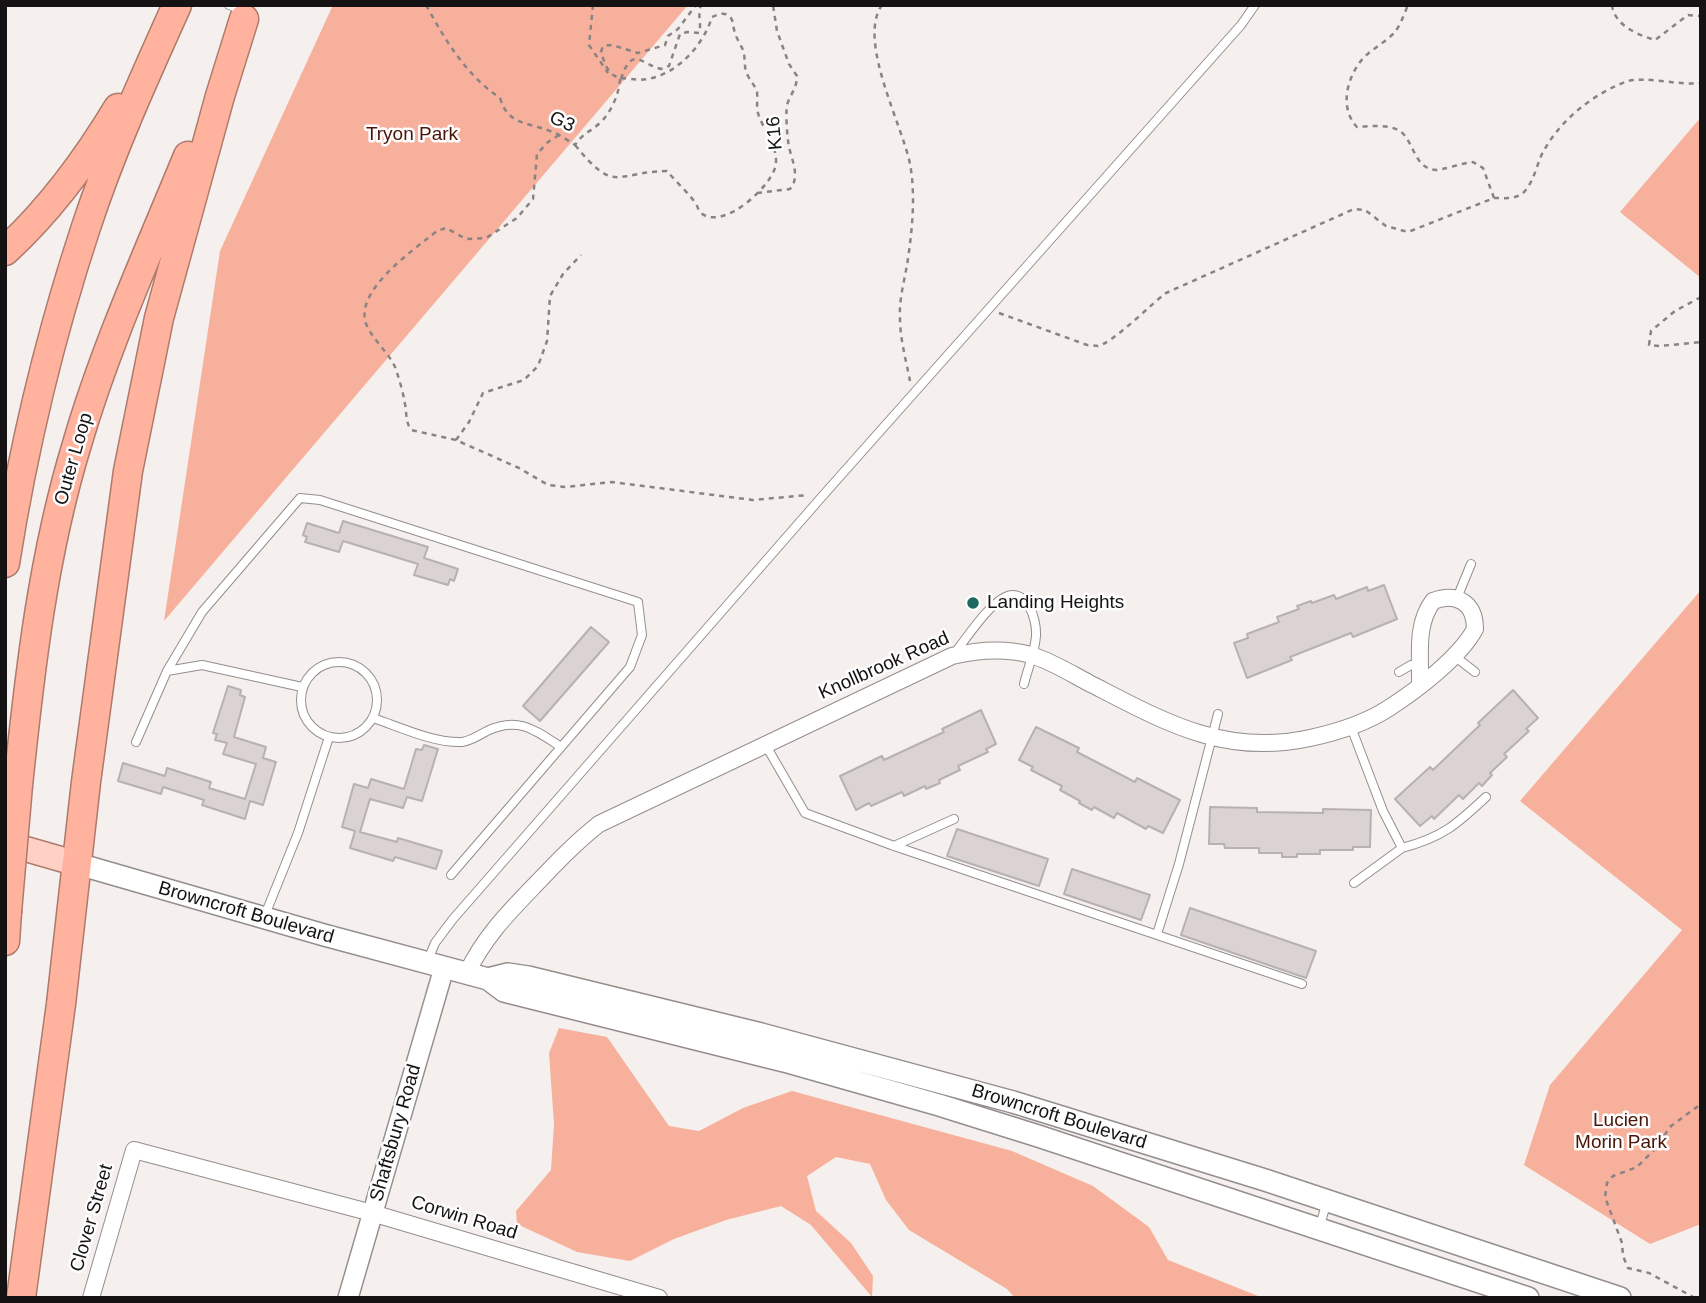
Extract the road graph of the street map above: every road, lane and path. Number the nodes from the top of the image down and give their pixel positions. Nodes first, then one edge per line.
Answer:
1 (176, 5) edge
2 (426, 5) edge
3 (593, 5) edge
4 (696, 5) edge
5 (701, 5) edge
6 (772, 5) edge
7 (882, 5) edge
8 (1255, 5) edge
9 (1408, 5) edge
10 (1612, 5) edge
11 (243, 11) edge
12 (1701, 16) edge
13 (621, 79) junction
14 (1701, 83) edge
15 (559, 135) junction
16 (575, 145) junction
17 (757, 192) junction
18 (1494, 198) junction
19 (5, 251) edge
20 (582, 256) dead end
21 (1701, 297) edge
22 (985, 313) junction
23 (1701, 342) edge
24 (913, 394) junction
25 (456, 440) junction
26 (826, 492) junction
27 (5, 563) edge
28 (1471, 564) dead end
29 (1457, 598) junction
30 (1453, 655) junction
31 (952, 656) junction
32 (1031, 656) junction
33 (1421, 665) junction
34 (167, 671) junction
35 (1399, 672) dead end
36 (1475, 672) dead end
37 (1024, 684) dead end
38 (1420, 685) junction
39 (302, 687) junction
40 (1218, 714) dead end
41 (373, 718) junction
42 (1350, 727) junction
43 (329, 737) junction
44 (1211, 738) junction
45 (136, 742) dead end
46 (765, 744) junction
47 (561, 747) junction
48 (1486, 797) dead end
49 (954, 819) dead end
50 (5, 843) edge
51 (894, 846) junction
52 (1402, 848) junction
53 (78, 864) junction
54 (451, 875) dead end
55 (1354, 883) dead end
56 (264, 918) junction
57 (1157, 933) junction
58 (5, 941) edge
59 (435, 965) junction
60 (477, 976) junction
61 (1302, 984) dead end
62 (624, 1011) junction
63 (1701, 1104) edge
64 (134, 1150) joint
65 (1327, 1200) junction
66 (372, 1213) junction
67 (1319, 1229) junction
68 (21, 1298) edge
69 (91, 1298) edge
70 (348, 1298) edge
71 (659, 1298) edge
72 (1528, 1298) edge
73 (1620, 1298) edge
74 (1695, 1298) edge

1 - 19 highway
1 - 27 highway
2 - 15 path, G3 / G3
3 - 13 path
4 - 13 path
5 - 13 path
6 - 17 path, K16 / K16
7 - 24 path
8 - 22 lane
9 - 18 path
10 - 12 path
11 - 53 highway
11 - 58 highway, Outer Loop, bridge
13 - 16 path, G3 / G3
13 - 17 path
14 - 18 path
15 - 16 path, G3 / G3
15 - 25 path
16 - 17 path
18 - 22 path
20 - 25 path
21 - 23 path
22 - 24 lane
24 - 26 lane
25 - 26 path
26 - 59 lane
28 - 29 lane
29 - 30 street, Knollbrook Road
29 - 33 street
30 - 36 lane
30 - 38 street, Knollbrook Road
31 - 32 street, Knollbrook Road
31 - 32 lane
31 - 46 street, Knollbrook Road
32 - 37 lane
32 - 44 street, Knollbrook Road
33 - 35 lane
33 - 38 street
34 - 39 lane
34 - 45 lane
34 - 47 lane
38 - 42 street, Knollbrook Road
39 - 41 lane
39 - 43 lane
40 - 44 lane
41 - 43 lane
41 - 47 lane
42 - 44 street, Knollbrook Road
42 - 52 lane
43 - 56 lane
44 - 57 lane
46 - 51 lane
46 - 60 street, Knollbrook Road
47 - 54 lane
48 - 52 lane
49 - 51 lane
50 - 53 main road, Browncroft Boulevard
51 - 57 lane
52 - 55 lane
53 - 56 main road, Browncroft Boulevard
53 - 68 highway
56 - 59 main road, Browncroft Boulevard
57 - 61 lane
59 - 60 main road, Browncroft Boulevard
59 - 66 street, Shaftsbury Road
60 - 62 main road, Browncroft Boulevard
62 - 65 main road, Browncroft Boulevard
62 - 67 main road, Browncroft Boulevard
63 - 74 path
64 - 66 street, Corwin Road
64 - 69 street, Clover Street
65 - 67 lane
65 - 73 main road, Browncroft Boulevard
66 - 70 street, Shaftsbury Road
66 - 71 street, Corwin Road
67 - 72 main road, Browncroft Boulevard

